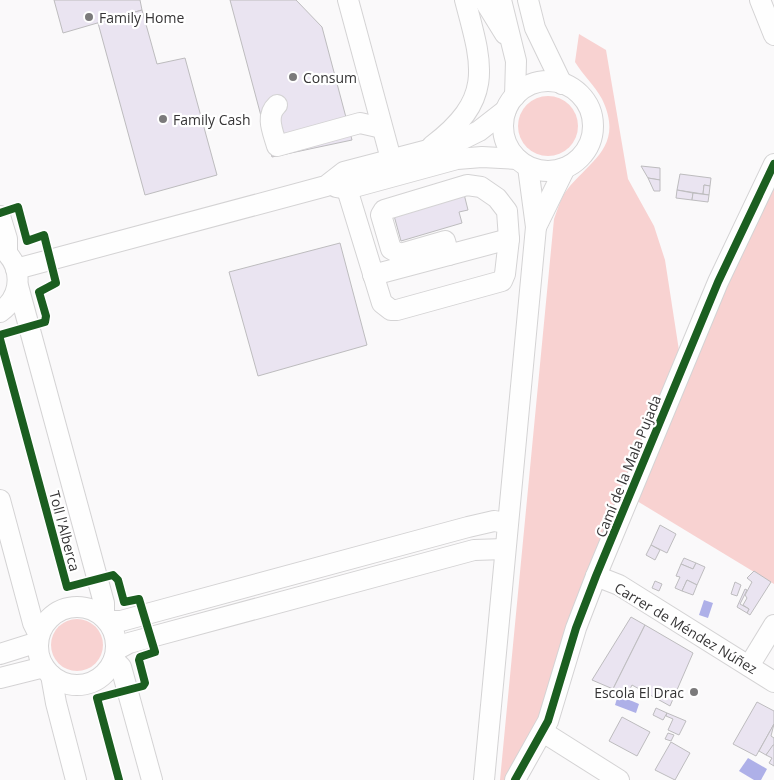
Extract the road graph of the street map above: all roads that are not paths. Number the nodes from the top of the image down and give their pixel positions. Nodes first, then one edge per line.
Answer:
1 (348, 0) edge
2 (465, 0) edge
3 (484, 0) edge
4 (501, 0) edge
5 (528, 0) edge
6 (760, 0) edge
7 (774, 35) edge
8 (513, 43) junction
9 (562, 84) junction
10 (375, 101) junction
11 (510, 103) junction
12 (277, 105) dead end
13 (360, 123) junction
14 (382, 128) junction
15 (429, 148) junction
16 (391, 159) junction
17 (522, 163) junction
18 (774, 164) edge
19 (565, 168) junction
20 (326, 186) junction
21 (347, 189) junction
22 (0, 216) edge
23 (536, 227) junction
24 (509, 239) junction
25 (449, 255) junction
26 (10, 263) edge
27 (373, 275) junction
28 (505, 276) junction
29 (531, 277) junction
30 (0, 312) edge
31 (0, 500) edge
32 (507, 523) junction
33 (505, 549) junction
34 (596, 576) junction
35 (106, 619) junction
36 (774, 624) edge
37 (39, 639) junction
38 (0, 654) edge
39 (115, 655) junction
40 (749, 666) junction
41 (48, 671) junction
42 (0, 678) edge
43 (774, 682) edge
44 (543, 732) junction
45 (76, 780) edge
46 (152, 780) edge
47 (484, 780) edge
48 (515, 780) edge
49 (619, 780) edge

1 - 10 street
2 - 15 street
3 - 8 street
4 - 8 street
5 - 9 street
6 - 7 street
8 - 11 street
9 - 11 street
9 - 19 street
10 - 13 street
10 - 14 street
11 - 15 street
11 - 17 street
12 - 13 street
13 - 14 street
14 - 16 street
15 - 16 street
16 - 20 street
17 - 19 street
17 - 21 street
17 - 23 street
18 - 34 street, Camí de la Mala Pujada
19 - 23 street
20 - 21 street
20 - 26 street
21 - 27 street
22 - 26 street
23 - 29 street
24 - 25 street
24 - 25 street
24 - 28 street
25 - 27 street
26 - 30 street
26 - 35 street
27 - 28 street
28 - 29 street
29 - 32 street
31 - 37 street
32 - 33 street
32 - 35 street
33 - 39 street
33 - 47 street
34 - 40 street, Carrer de Méndez Núñez
34 - 44 street, Camí de la Mala Pujada
35 - 37 street
35 - 39 street
36 - 40 street
37 - 38 street
37 - 41 street
39 - 41 street
39 - 46 street
40 - 43 street, Carrer de Méndez Núñez
41 - 42 street
41 - 45 street
44 - 48 street, Camí de la Mala Pujada
44 - 49 street

